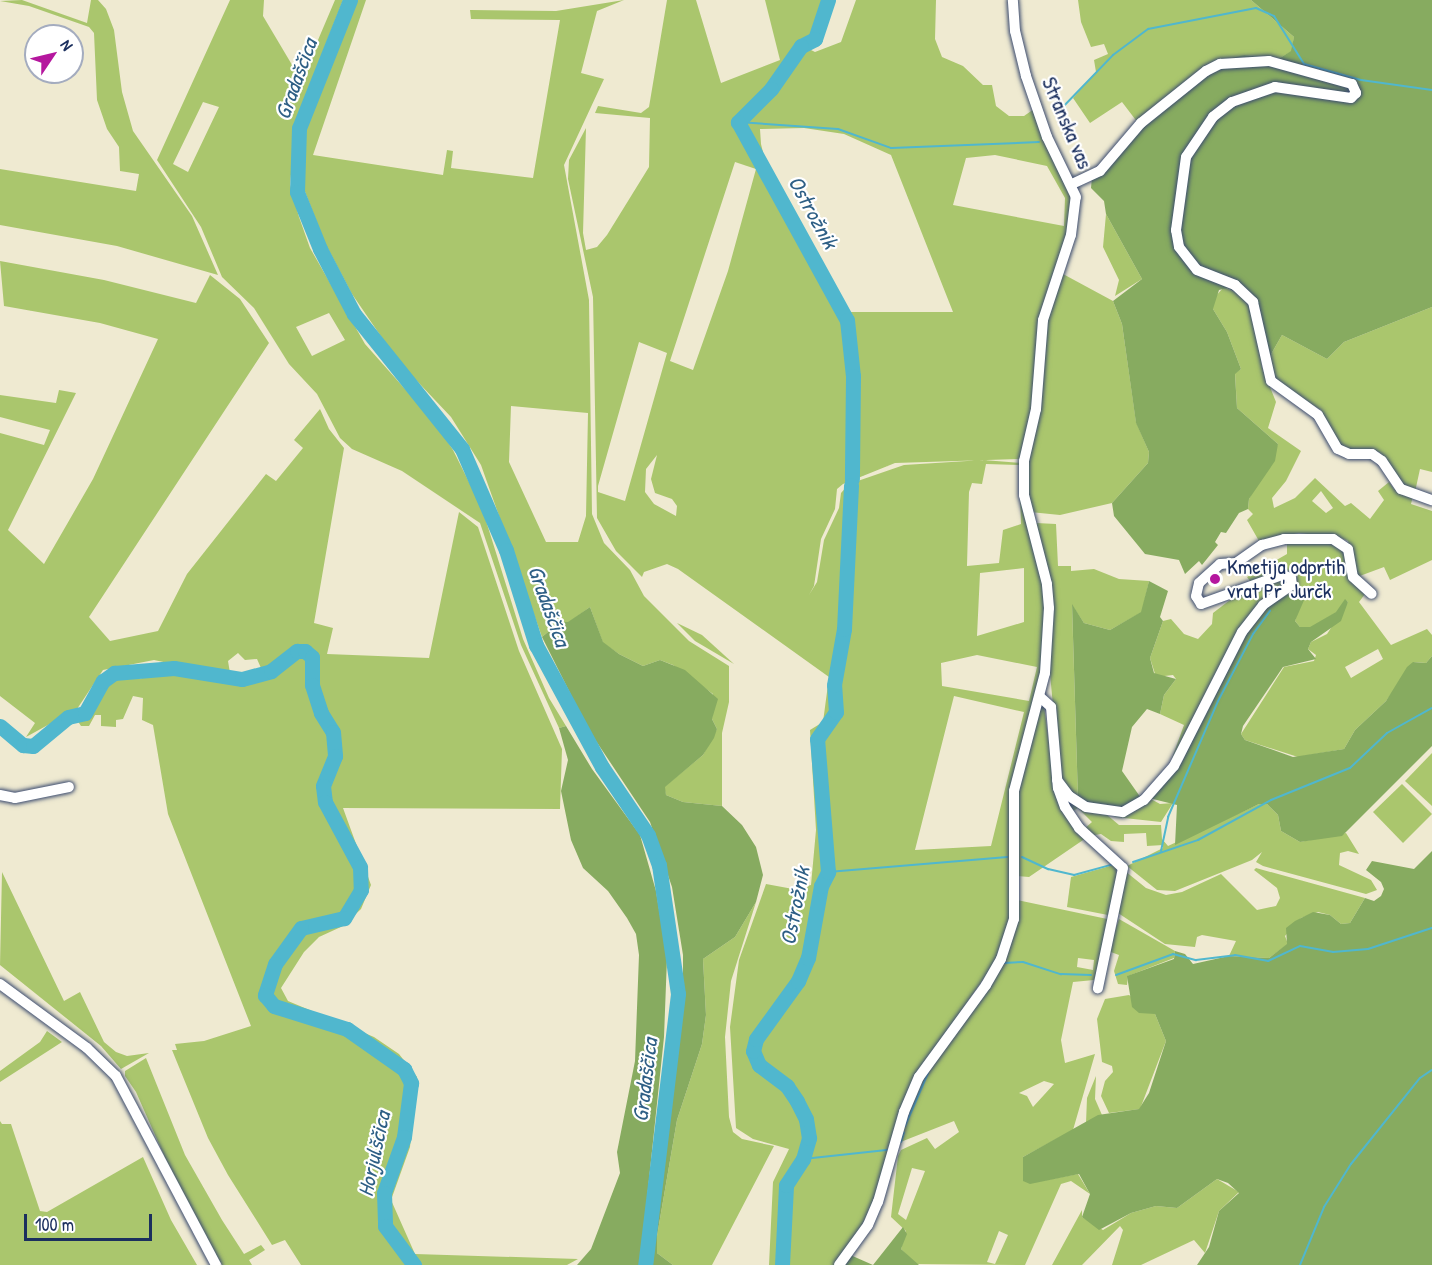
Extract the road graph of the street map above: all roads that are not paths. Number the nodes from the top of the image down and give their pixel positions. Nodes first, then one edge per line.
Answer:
1 (1013, 0) edge
2 (1072, 184) junction
3 (1432, 500) edge
4 (1372, 594) dead end
5 (1040, 697) junction
6 (1057, 780) junction
7 (69, 787) dead end
8 (0, 795) edge
9 (0, 984) edge
10 (1098, 988) dead end
11 (216, 1265) edge
12 (839, 1265) edge

1 - 2 street, Stranska vas
2 - 3 street
2 - 5 street, Stranska vas
4 - 6 street
5 - 6 street
5 - 12 street, Stranska vas
6 - 10 street
7 - 8 street
9 - 11 street

